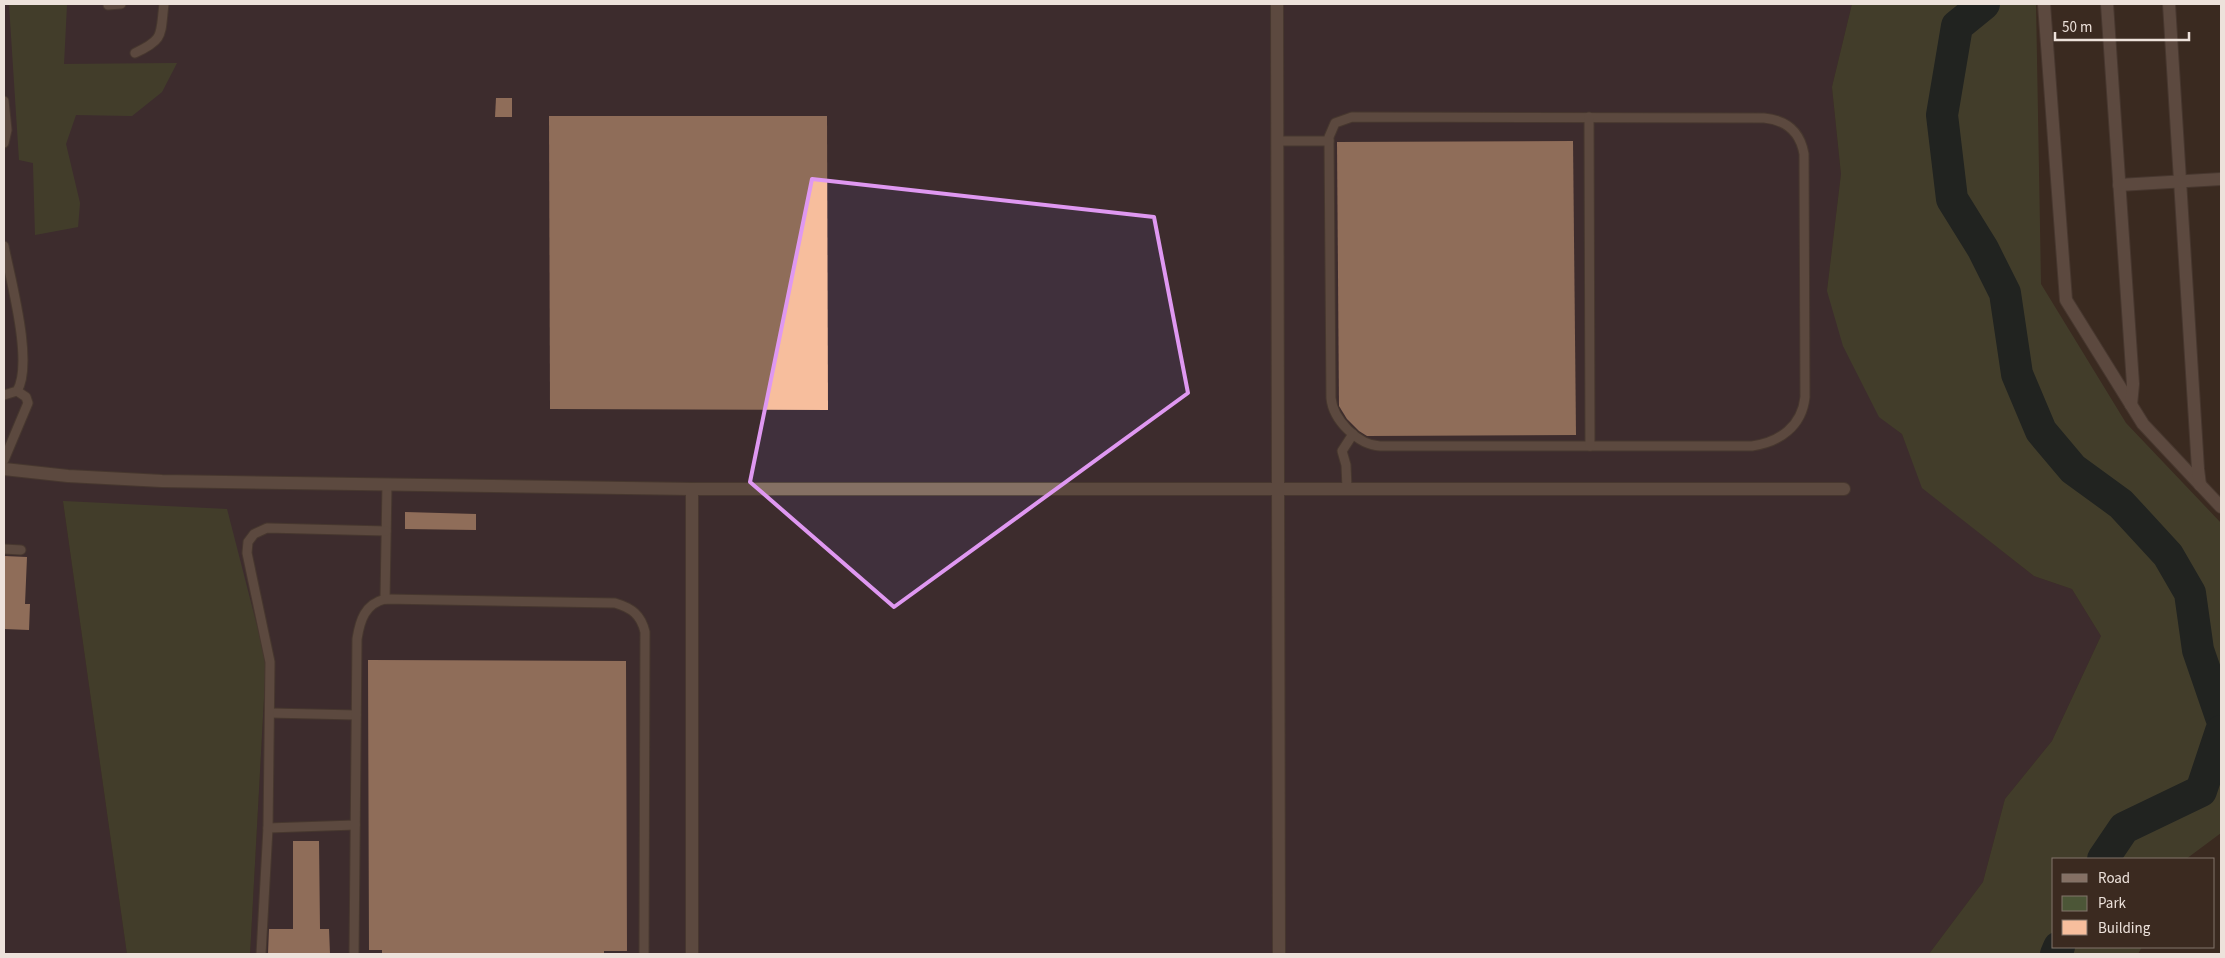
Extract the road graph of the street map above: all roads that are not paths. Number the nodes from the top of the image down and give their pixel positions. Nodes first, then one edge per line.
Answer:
1 (121, 4) edge
2 (164, 4) edge
3 (1277, 4) edge
4 (2044, 4) edge
5 (2107, 4) edge
6 (2169, 4) edge
7 (108, 5) dead end
8 (135, 53) dead end
9 (4, 101) edge
10 (1589, 117) junction
11 (1278, 141) junction
12 (1329, 141) junction
13 (4, 143) edge
14 (2221, 179) edge
15 (2180, 181) junction
16 (2119, 185) junction
17 (4, 246) edge
18 (17, 391) junction
19 (4, 395) edge
20 (2131, 404) junction
21 (1353, 434) junction
22 (1590, 446) junction
23 (4, 460) edge
24 (4, 469) edge
25 (387, 485) junction
26 (2200, 485) junction
27 (1279, 488) junction
28 (1346, 488) junction
29 (692, 489) junction
30 (1844, 489) dead end
31 (2221, 507) edge
32 (386, 531) junction
33 (4, 549) edge
34 (21, 550) dead end
35 (385, 599) junction
36 (270, 713) junction
37 (356, 715) junction
38 (355, 825) junction
39 (268, 828) junction
40 (261, 954) edge
41 (354, 954) edge
42 (644, 954) edge
43 (692, 954) edge
44 (1279, 954) edge

1 - 7 lane
2 - 8 lane
3 - 11 street
4 - 20 street
5 - 16 street
6 - 15 street
9 - 13 lane
10 - 12 lane
10 - 22 lane
10 - 22 lane
11 - 12 lane
11 - 27 street
12 - 21 lane
14 - 15 street
15 - 16 street
15 - 26 street
16 - 20 street
17 - 18 lane
18 - 19 lane
18 - 23 lane
20 - 26 street
21 - 22 lane
21 - 28 lane
24 - 25 street
25 - 29 street
25 - 32 lane
26 - 31 street
27 - 28 street
27 - 29 street
27 - 44 street
28 - 30 street
29 - 43 street
32 - 35 lane
32 - 36 lane
33 - 34 lane
35 - 37 lane
35 - 42 lane
36 - 37 lane
36 - 39 lane
37 - 38 lane
38 - 39 lane
38 - 41 lane
39 - 40 lane

